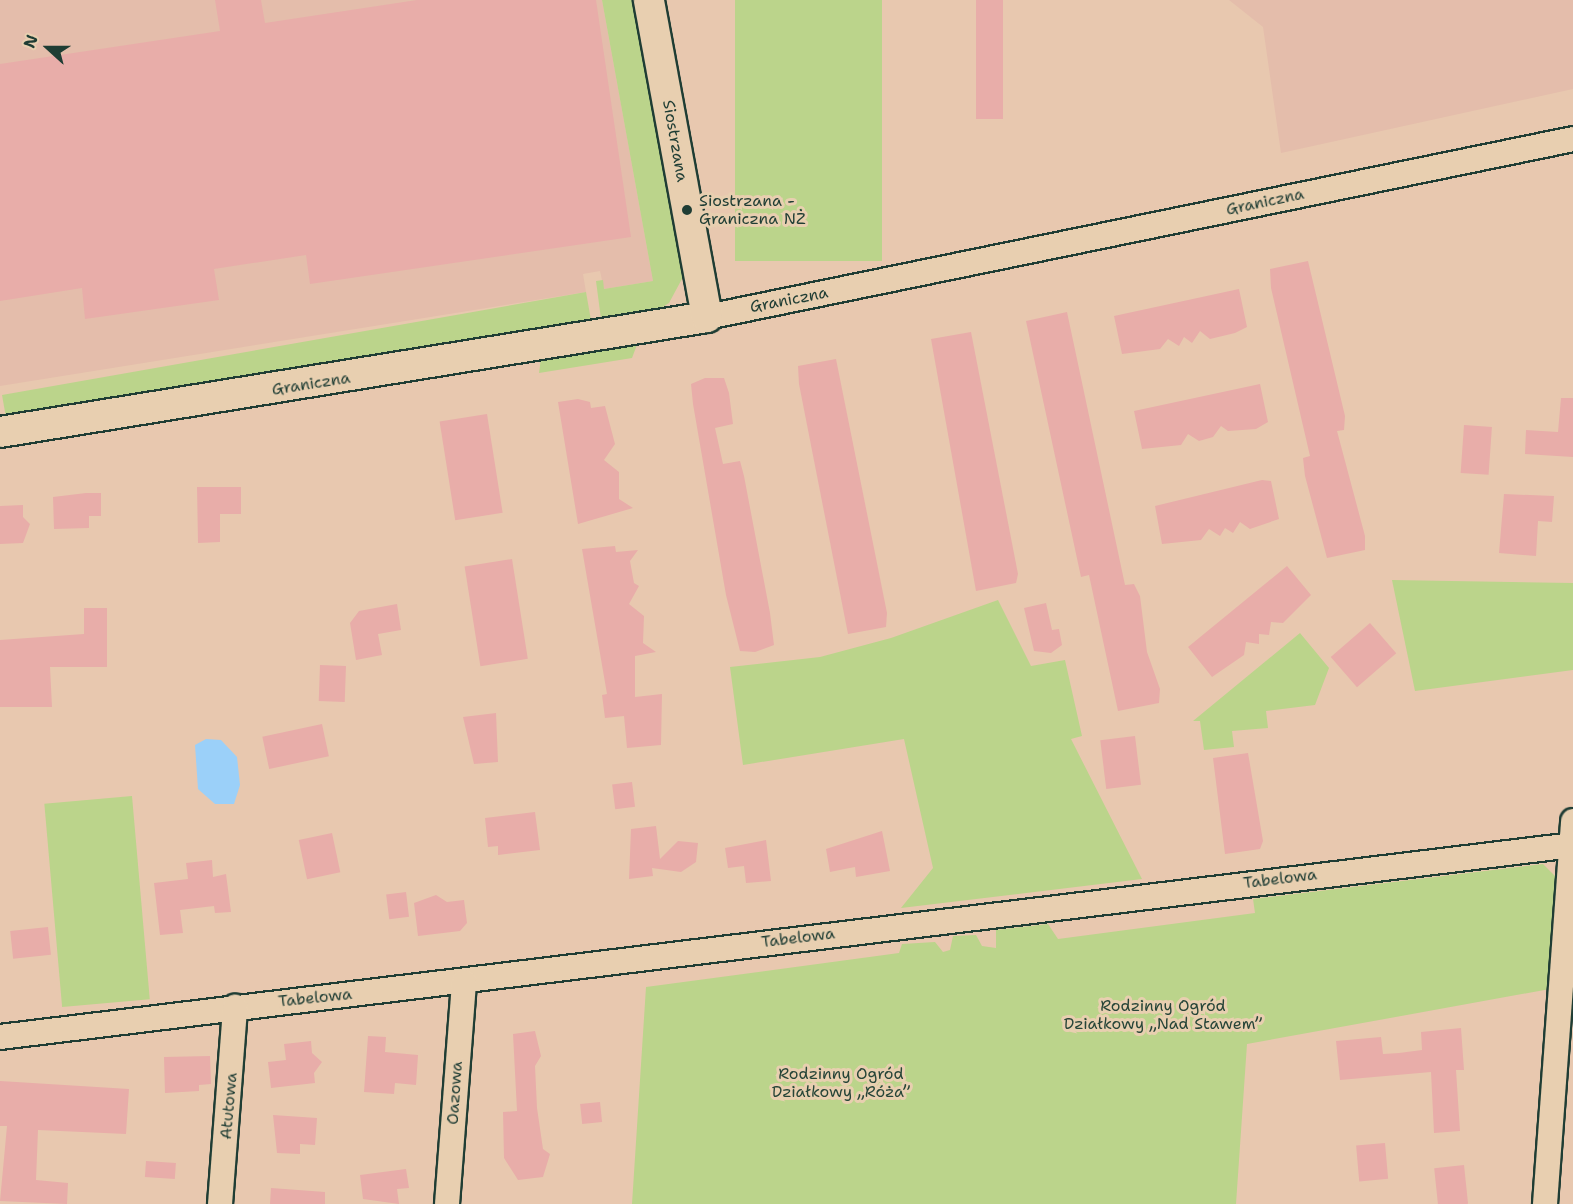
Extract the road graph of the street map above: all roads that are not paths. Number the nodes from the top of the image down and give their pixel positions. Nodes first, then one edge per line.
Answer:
1 (649, 0) edge
2 (1573, 139) edge
3 (707, 317) junction
4 (0, 432) edge
5 (1573, 821) edge
6 (1572, 845) edge
7 (464, 982) junction
8 (235, 1007) junction
9 (0, 1037) edge
10 (220, 1204) edge
11 (447, 1204) edge
12 (1545, 1204) edge

1 - 3 street, Siostrzana
2 - 3 street, Graniczna
3 - 4 street, Graniczna
5 - 6 street
6 - 7 street, Tabelowa
6 - 12 street
7 - 8 street, Tabelowa
7 - 11 street, Oazowa
8 - 9 street, Tabelowa
8 - 10 street, Atutowa

